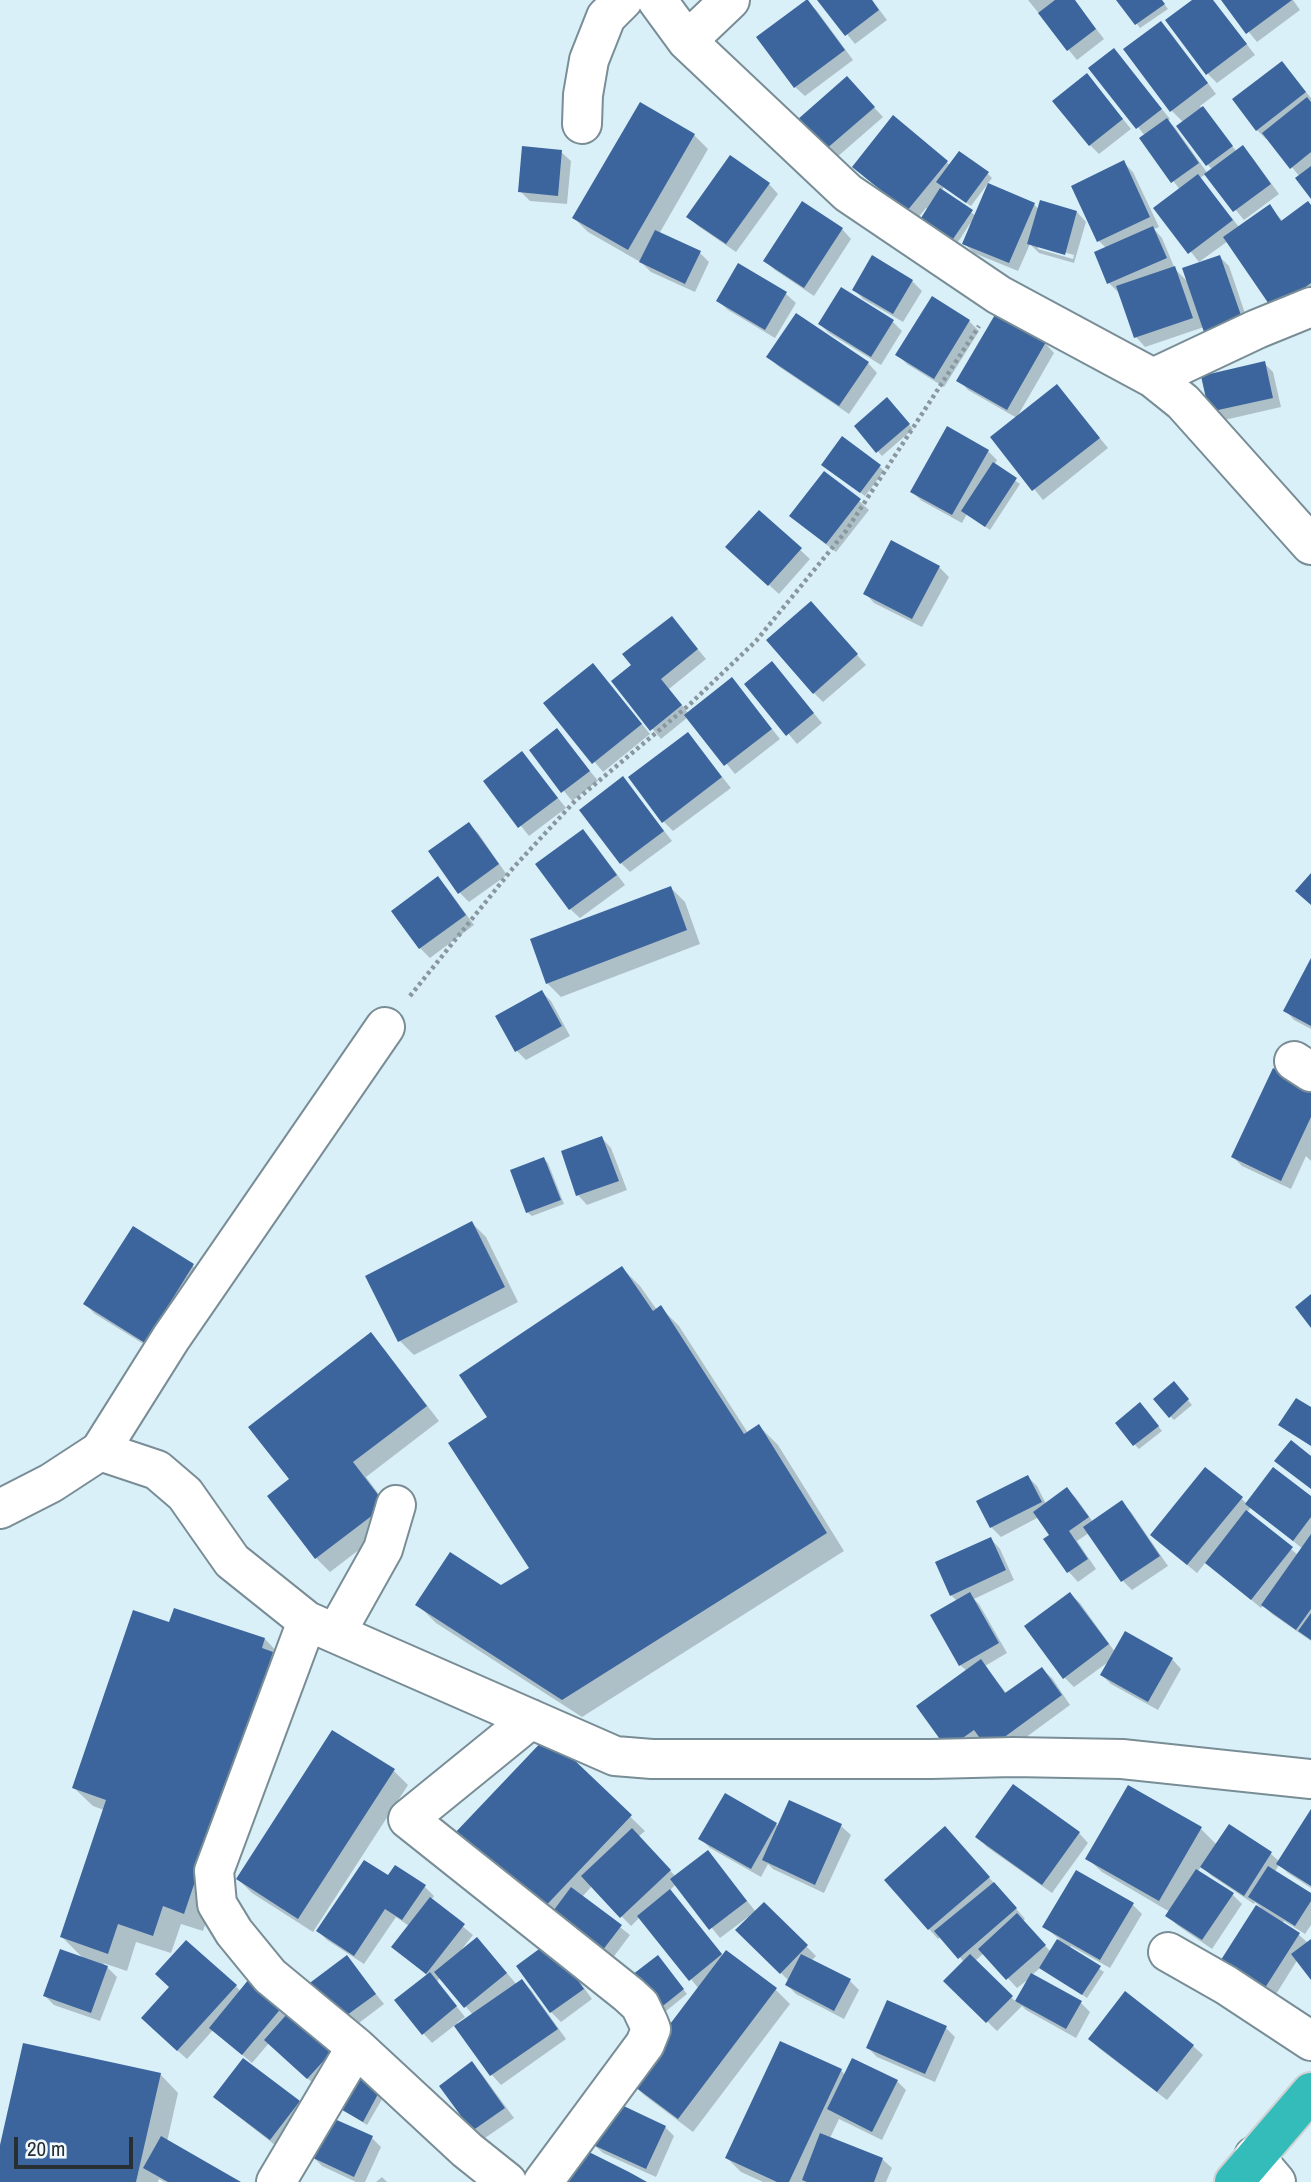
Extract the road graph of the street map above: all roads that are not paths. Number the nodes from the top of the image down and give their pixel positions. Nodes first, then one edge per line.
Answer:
1 (623, 0) edge
2 (657, 0) edge
3 (730, 0) edge
4 (687, 41) junction
5 (582, 124) dead end
6 (1311, 307) edge
7 (1153, 378) junction
8 (1311, 545) edge
9 (385, 1027) road end
10 (100, 1451) junction
11 (396, 1505) dead end
12 (0, 1509) edge
13 (321, 1627) junction
14 (531, 1719) junction
15 (1311, 1779) edge
16 (1168, 1952) dead end
17 (1311, 2041) edge
18 (356, 2047) junction
19 (1311, 2092) edge
20 (1255, 2173) edge
21 (276, 2182) edge
22 (507, 2182) edge
23 (543, 2182) edge

1 - 5 street
2 - 4 street
3 - 4 street
4 - 7 street
6 - 7 street
7 - 8 street
9 - 10 street
10 - 12 street
10 - 13 street
11 - 13 street
13 - 14 street
13 - 18 street
14 - 15 street
14 - 23 street
16 - 17 street
18 - 21 street
18 - 22 street
19 - 20 highway

